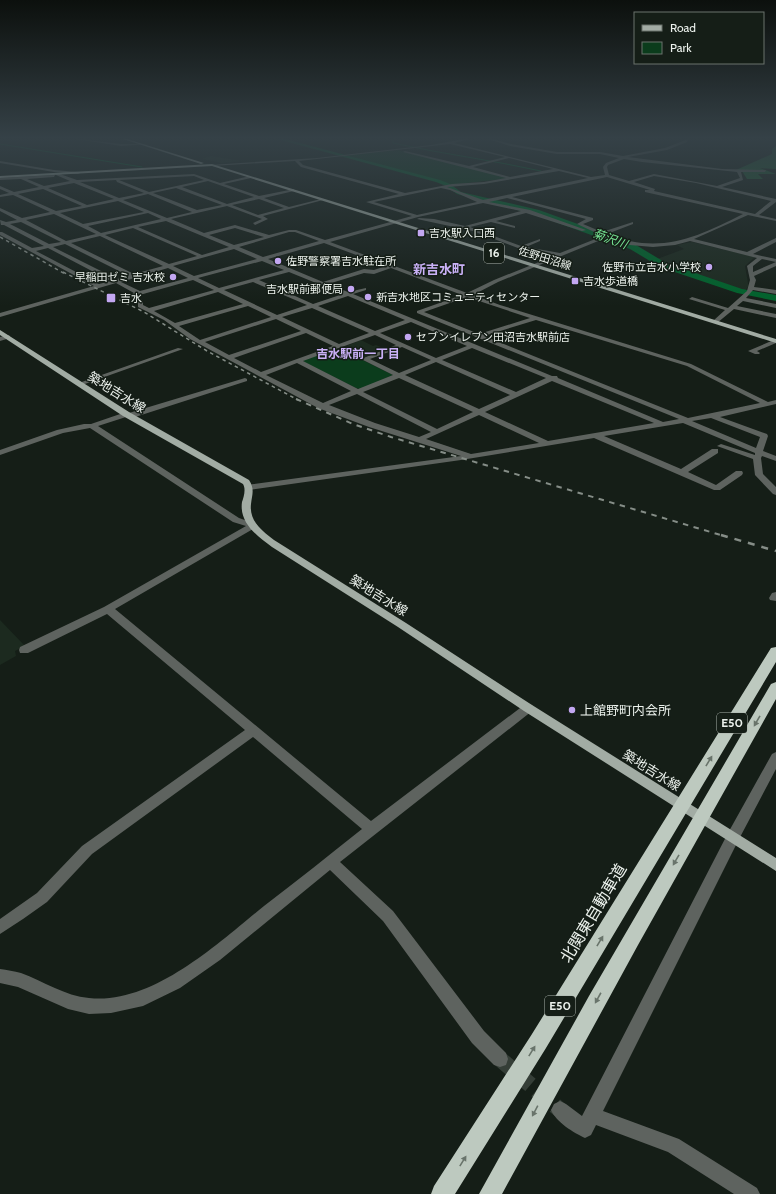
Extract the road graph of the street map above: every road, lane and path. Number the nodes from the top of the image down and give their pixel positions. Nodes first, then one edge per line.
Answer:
1 (15, 195) edge
2 (60, 195) edge
3 (106, 195) edge
4 (142, 195) edge
5 (154, 195) edge
6 (199, 195) edge
7 (250, 195) edge
8 (273, 195) edge
9 (306, 195) edge
10 (405, 195) edge
11 (462, 195) edge
12 (512, 195) edge
13 (663, 195) edge
14 (750, 195) edge
15 (506, 196) junction
16 (259, 198) junction
17 (118, 200) junction
18 (321, 200) junction
19 (776, 201) edge
20 (482, 202) junction
21 (227, 205) junction
22 (86, 206) junction
23 (289, 208) junction
24 (0, 209) edge
25 (528, 211) junction
26 (148, 212) junction
27 (197, 212) junction
28 (55, 213) junction
29 (516, 214) junction
30 (746, 214) junction
31 (258, 216) junction
32 (417, 216) junction
33 (755, 216) junction
34 (411, 218) junction
35 (22, 220) junction
36 (166, 220) junction
37 (776, 220) edge
38 (492, 221) junction
39 (539, 221) dead end
40 (395, 222) junction
41 (2, 223) edge
42 (631, 223) dead end
43 (255, 224) dead end
44 (83, 226) junction
45 (134, 227) junction
46 (466, 227) junction
47 (513, 227) dead end
48 (507, 230) dead end
49 (0, 233) edge
50 (101, 235) junction
51 (203, 235) junction
52 (490, 235) junction
53 (604, 236) junction
54 (270, 237) junction
55 (512, 238) dead end
56 (506, 240) junction
57 (538, 240) dead end
58 (692, 240) junction
59 (776, 240) edge
60 (326, 242) junction
61 (66, 243) junction
62 (49, 247) junction
63 (233, 247) junction
64 (522, 247) junction
65 (32, 250) junction
66 (754, 250) junction
67 (767, 252) dead end
68 (748, 254) junction
69 (563, 255) junction
70 (201, 256) junction
71 (761, 257) junction
72 (261, 259) junction
73 (776, 262) edge
74 (167, 266) junction
75 (392, 266) junction
76 (535, 266) junction
77 (288, 270) junction
78 (751, 275) junction
79 (133, 276) junction
80 (192, 278) junction
81 (254, 280) junction
82 (116, 281) junction
83 (322, 284) junction
84 (98, 286) junction
85 (751, 288) junction
86 (364, 289) dead end
87 (219, 290) junction
88 (139, 292) junction
89 (776, 292) edge
90 (347, 294) junction
91 (469, 295) junction
92 (692, 299) dead end
93 (742, 299) junction
94 (248, 304) junction
95 (313, 306) junction
96 (776, 306) edge
97 (732, 308) junction
98 (149, 310) junction
99 (0, 315) edge
100 (425, 315) junction
101 (776, 316) edge
102 (276, 317) junction
103 (535, 318) junction
104 (409, 320) junction
105 (715, 322) junction
106 (175, 325) junction
107 (306, 331) junction
108 (375, 333) junction
109 (3, 336) edge
110 (478, 336) junction
111 (488, 339) junction
112 (776, 341) edge
113 (200, 342) junction
114 (402, 345) junction
115 (338, 346) junction
116 (471, 346) junction
117 (180, 349) dead end
118 (757, 353) dead end
119 (229, 358) junction
120 (436, 360) junction
121 (297, 361) junction
122 (568, 371) junction
123 (261, 374) junction
124 (399, 375) junction
125 (552, 379) junction
126 (245, 380) dead end
127 (80, 384) junction
128 (358, 391) junction
129 (516, 395) junction
130 (772, 404) edge
131 (321, 406) junction
132 (479, 413) junction
133 (127, 415) junction
134 (711, 415) junction
135 (684, 420) junction
136 (660, 423) junction
137 (92, 426) junction
138 (437, 432) junction
139 (594, 435) junction
140 (419, 440) junction
141 (546, 443) junction
142 (0, 453) edge
143 (758, 454) junction
144 (470, 456) junction
145 (776, 459) edge
146 (681, 473) junction
147 (739, 474) dead end
148 (249, 487) junction
149 (776, 492) edge
150 (253, 526) junction
151 (108, 609) junction
152 (24, 650) dead end
153 (776, 651) edge
154 (776, 687) edge
155 (528, 708) junction
156 (253, 731) junction
157 (776, 757) edge
158 (371, 829) junction
159 (733, 837) junction
160 (331, 862) junction
161 (776, 865) edge
162 (0, 927) edge
163 (0, 976) edge
164 (500, 1059) tunnel mouth
165 (560, 1110) tunnel mouth
166 (592, 1115) junction
167 (442, 1194) edge
168 (490, 1194) edge
169 (751, 1194) edge

1 - 28 street
2 - 22 street
3 - 17 street
4 - 17 street
5 - 27 street
6 - 21 street
7 - 16 street
8 - 16 street
9 - 18 main road, 佐野田沼線 / 16
10 - 32 street
11 - 20 street
12 - 15 street
13 - 30 street
14 - 19 street
15 - 20 street
15 - 53 street
16 - 21 street
16 - 23 street
17 - 22 street
17 - 26 street
18 - 23 street
18 - 40 main road, 佐野田沼線 / 16
19 - 33 street
20 - 25 street
20 - 32 street
21 - 27 street
21 - 31 street
22 - 28 street
23 - 31 street
24 - 35 street
25 - 29 street
25 - 53 street
26 - 36 street
26 - 44 street
27 - 36 street
28 - 35 street
28 - 44 street
29 - 38 street
29 - 39 street
30 - 33 street
30 - 58 street
31 - 43 street
32 - 34 street
33 - 37 street
34 - 40 street
34 - 46 street
35 - 41 street
35 - 61 street
36 - 45 street
36 - 51 street
38 - 46 street
38 - 47 street
40 - 60 street
40 - 76 main road, 佐野田沼線 / 16
41 - 62 street
42 - 53 street
44 - 50 street
45 - 50 street
45 - 70 street
46 - 52 street
48 - 52 street
49 - 65 street
50 - 61 street
50 - 74 street
51 - 54 street
51 - 63 street
52 - 56 street
53 - 58 street
53 - 69 street
54 - 60 street
54 - 63 street
55 - 56 street
56 - 64 street
57 - 64 street
58 - 68 street
59 - 66 street
60 - 72 street
60 - 75 street
61 - 62 street
61 - 79 street
62 - 65 street
62 - 82 street
63 - 70 street
63 - 72 street
64 - 69 street
65 - 84 street
66 - 67 street
66 - 68 street
68 - 71 street
69 - 76 street
70 - 74 street
71 - 73 street
71 - 78 street
72 - 77 street
72 - 80 street
73 - 78 street
74 - 79 street
74 - 80 street
75 - 83 street
75 - 91 street
76 - 91 street
76 - 105 main road, 佐野田沼線 / 16
77 - 81 street
77 - 83 street
78 - 85 street
79 - 82 street
80 - 87 street
80 - 88 street
81 - 87 street
81 - 95 street
82 - 84 street
82 - 88 street
83 - 90 street
84 - 99 street
85 - 89 street
85 - 93 street
86 - 90 street
87 - 94 street
87 - 98 street
88 - 98 street
90 - 95 street
90 - 104 street
91 - 100 street
91 - 103 street
92 - 97 street
93 - 96 street
93 - 97 street
94 - 102 street
94 - 106 street
95 - 102 street
95 - 108 street
97 - 101 street
97 - 105 street
98 - 106 street
100 - 104 street
100 - 110 street
102 - 107 street
102 - 113 street
103 - 110 street
103 - 130 street
104 - 108 street
104 - 116 street
105 - 112 main road, 佐野田沼線 / 16
106 - 113 street
107 - 115 street
107 - 119 street
108 - 114 street
108 - 115 street
109 - 127 main road, 築地吉水線
110 - 111 street
111 - 116 street
111 - 122 street
112 - 118 street
113 - 119 street
114 - 120 street
114 - 124 street
115 - 121 street
116 - 120 street
116 - 125 street
117 - 127 street
119 - 123 street
120 - 124 street
120 - 129 street
121 - 123 street
121 - 128 street
122 - 125 street
122 - 135 street
123 - 131 street
124 - 128 street
124 - 132 street
125 - 129 street
125 - 136 street
126 - 133 street
127 - 133 main road, 築地吉水線
128 - 131 street
128 - 138 street
129 - 132 street
130 - 134 street
131 - 140 street
132 - 138 street
132 - 141 street
133 - 137 street
133 - 148 main road, 築地吉水線
134 - 135 street
134 - 143 street
135 - 136 street
135 - 143 street
136 - 139 street
137 - 142 street
137 - 150 street
138 - 140 street
139 - 141 street
139 - 146 street
140 - 144 street
141 - 144 street
143 - 145 street
143 - 146 street
143 - 149 street
144 - 148 street
146 - 147 street
148 - 150 main road, 築地吉水線
150 - 151 street
150 - 155 main road, 築地吉水線
151 - 152 street
151 - 156 street
167 -> 153 highway, 北関東自動車道 / E50
154 -> 168 highway, E50
155 - 158 street
155 - 159 main road, 築地吉水線
156 - 158 street
156 - 162 street
157 - 159 street
158 - 160 street
159 - 161 main road, 築地吉水線
159 - 166 street
160 - 163 street
160 - 164 street
165 - 166 street
166 - 169 street

